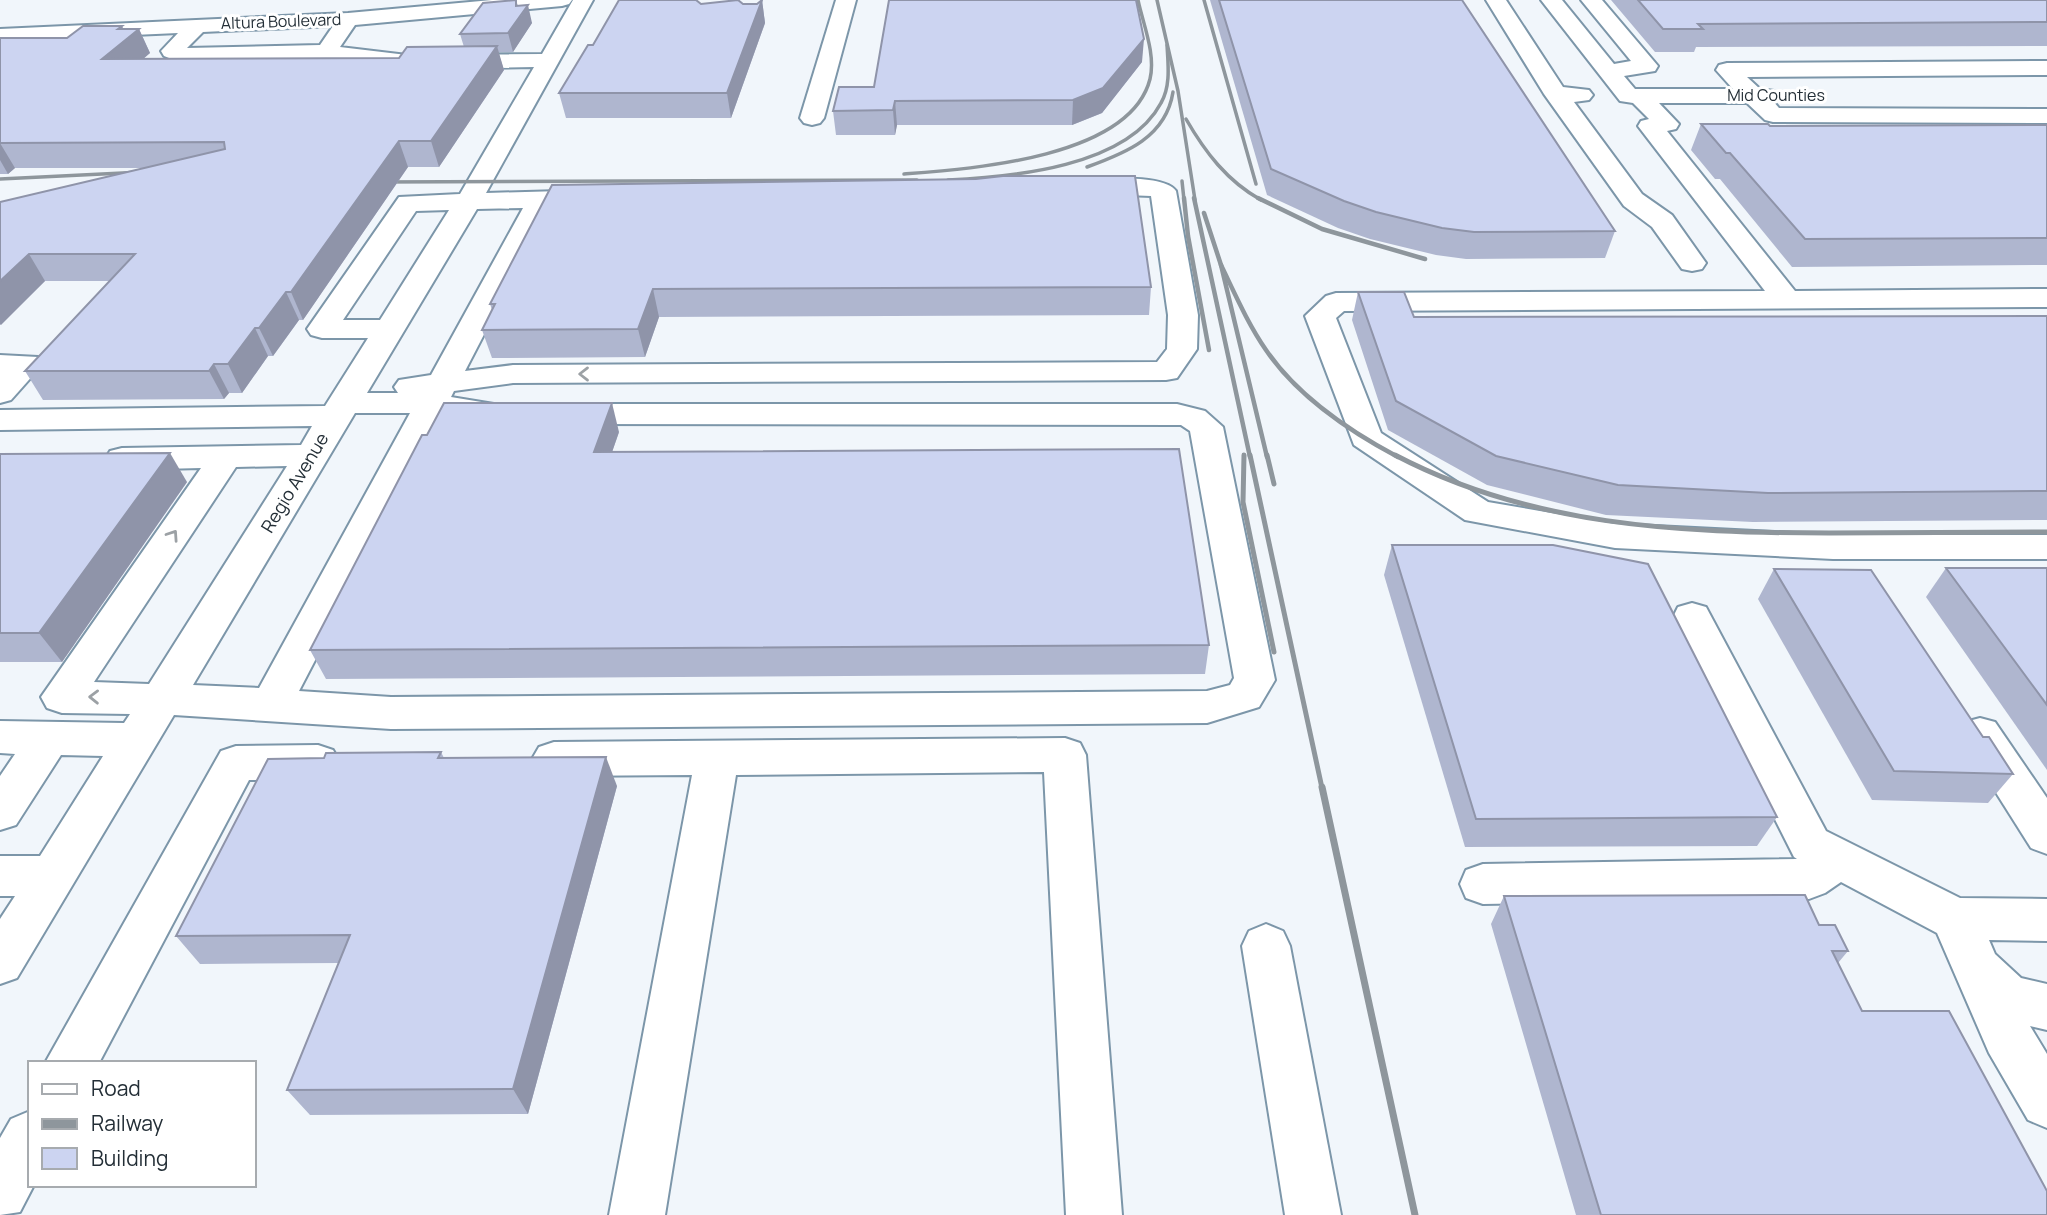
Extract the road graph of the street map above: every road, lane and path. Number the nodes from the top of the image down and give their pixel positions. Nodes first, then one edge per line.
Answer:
1 (562, 0) edge
2 (583, 0) edge
3 (846, 0) edge
4 (1496, 0) edge
5 (1551, 0) edge
6 (1591, 0) edge
7 (348, 19) junction
8 (198, 25) junction
9 (0, 35) edge
10 (327, 51) junction
11 (550, 60) junction
12 (1936, 68) junction
13 (2047, 68) edge
14 (1608, 71) junction
15 (1968, 92) junction
16 (1556, 94) junction
17 (2047, 95) edge
18 (1634, 96) junction
19 (1753, 96) junction
20 (1998, 116) junction
21 (2047, 116) edge
22 (812, 118) dead end
23 (1057, 187) edge
24 (623, 198) edge
25 (541, 199) junction
26 (467, 202) junction
27 (1692, 263) dead end
28 (2047, 298) edge
29 (1786, 299) junction
30 (388, 329) junction
31 (0, 365) edge
32 (652, 374) junction
33 (0, 393) edge
34 (435, 394) junction
35 (344, 402) junction
36 (639, 415) junction
37 (0, 420) edge
38 (312, 455) junction
39 (226, 457) junction
40 (93, 459) edge
41 (2047, 547) edge
42 (1692, 617) dead end
43 (163, 698) junction
44 (1956, 699) edge
45 (271, 704) junction
46 (0, 737) edge
47 (50, 738) junction
48 (137, 740) junction
49 (717, 758) junction
50 (511, 760) edge
51 (360, 761) edge
52 (0, 812) edge
53 (2047, 834) edge
54 (1839, 859) junction
55 (0, 876) edge
56 (53, 876) junction
57 (1483, 884) dead end
58 (1955, 919) junction
59 (2047, 920) edge
60 (1266, 946) dead end
61 (4, 949) edge
62 (1975, 964) junction
63 (2047, 1007) edge
64 (72, 1061) edge
65 (2047, 1102) edge
66 (28, 1142) edge
67 (0, 1192) edge
68 (637, 1215) edge
69 (1094, 1215) edge
70 (1313, 1215) edge

1 - 7 street, Altura Boulevard
2 - 11 street, Regio Avenue
3 - 22 street
4 - 16 street
5 - 14 street
6 - 14 street
7 - 8 street, Altura Boulevard
7 - 10 street
8 - 9 street, Altura Boulevard
8 - 10 street
10 - 11 street
11 - 26 street, Regio Avenue
12 - 13 street
12 - 15 street
12 - 19 street
14 - 18 street
15 - 17 street, Mid Counties
15 - 19 street, Mid Counties
15 - 20 street
16 - 18 street, Mid Counties
16 - 27 street
18 - 19 street, Mid Counties
18 - 29 street
19 - 20 street
20 - 21 street
23 - 32 street
24 - 25 street
25 - 26 street
25 - 34 street
26 - 30 street, Regio Avenue
26 - 30 street
28 - 29 street
29 - 41 street
30 - 35 street, Regio Avenue
31 - 33 street
32 -> 34 street
32 - 36 street
34 - 35 street
34 - 36 street
34 - 45 street
35 - 37 street
35 - 38 street, Regio Avenue
36 - 45 street
38 - 39 street
38 - 43 street, Regio Avenue
39 - 40 street
43 -> 39 street
42 - 54 street
43 - 45 street
43 - 48 street, Regio Avenue
44 - 53 street
46 - 47 street
47 - 48 street
47 - 52 street
48 - 56 street, Regio Avenue
49 - 50 street
49 - 68 street
49 - 69 street
51 - 64 street
54 - 57 street
54 - 58 street
55 - 56 street
56 - 61 street, Regio Avenue
58 - 59 street
58 - 62 street
60 - 70 street
62 - 63 street
62 - 65 street
66 - 67 street

